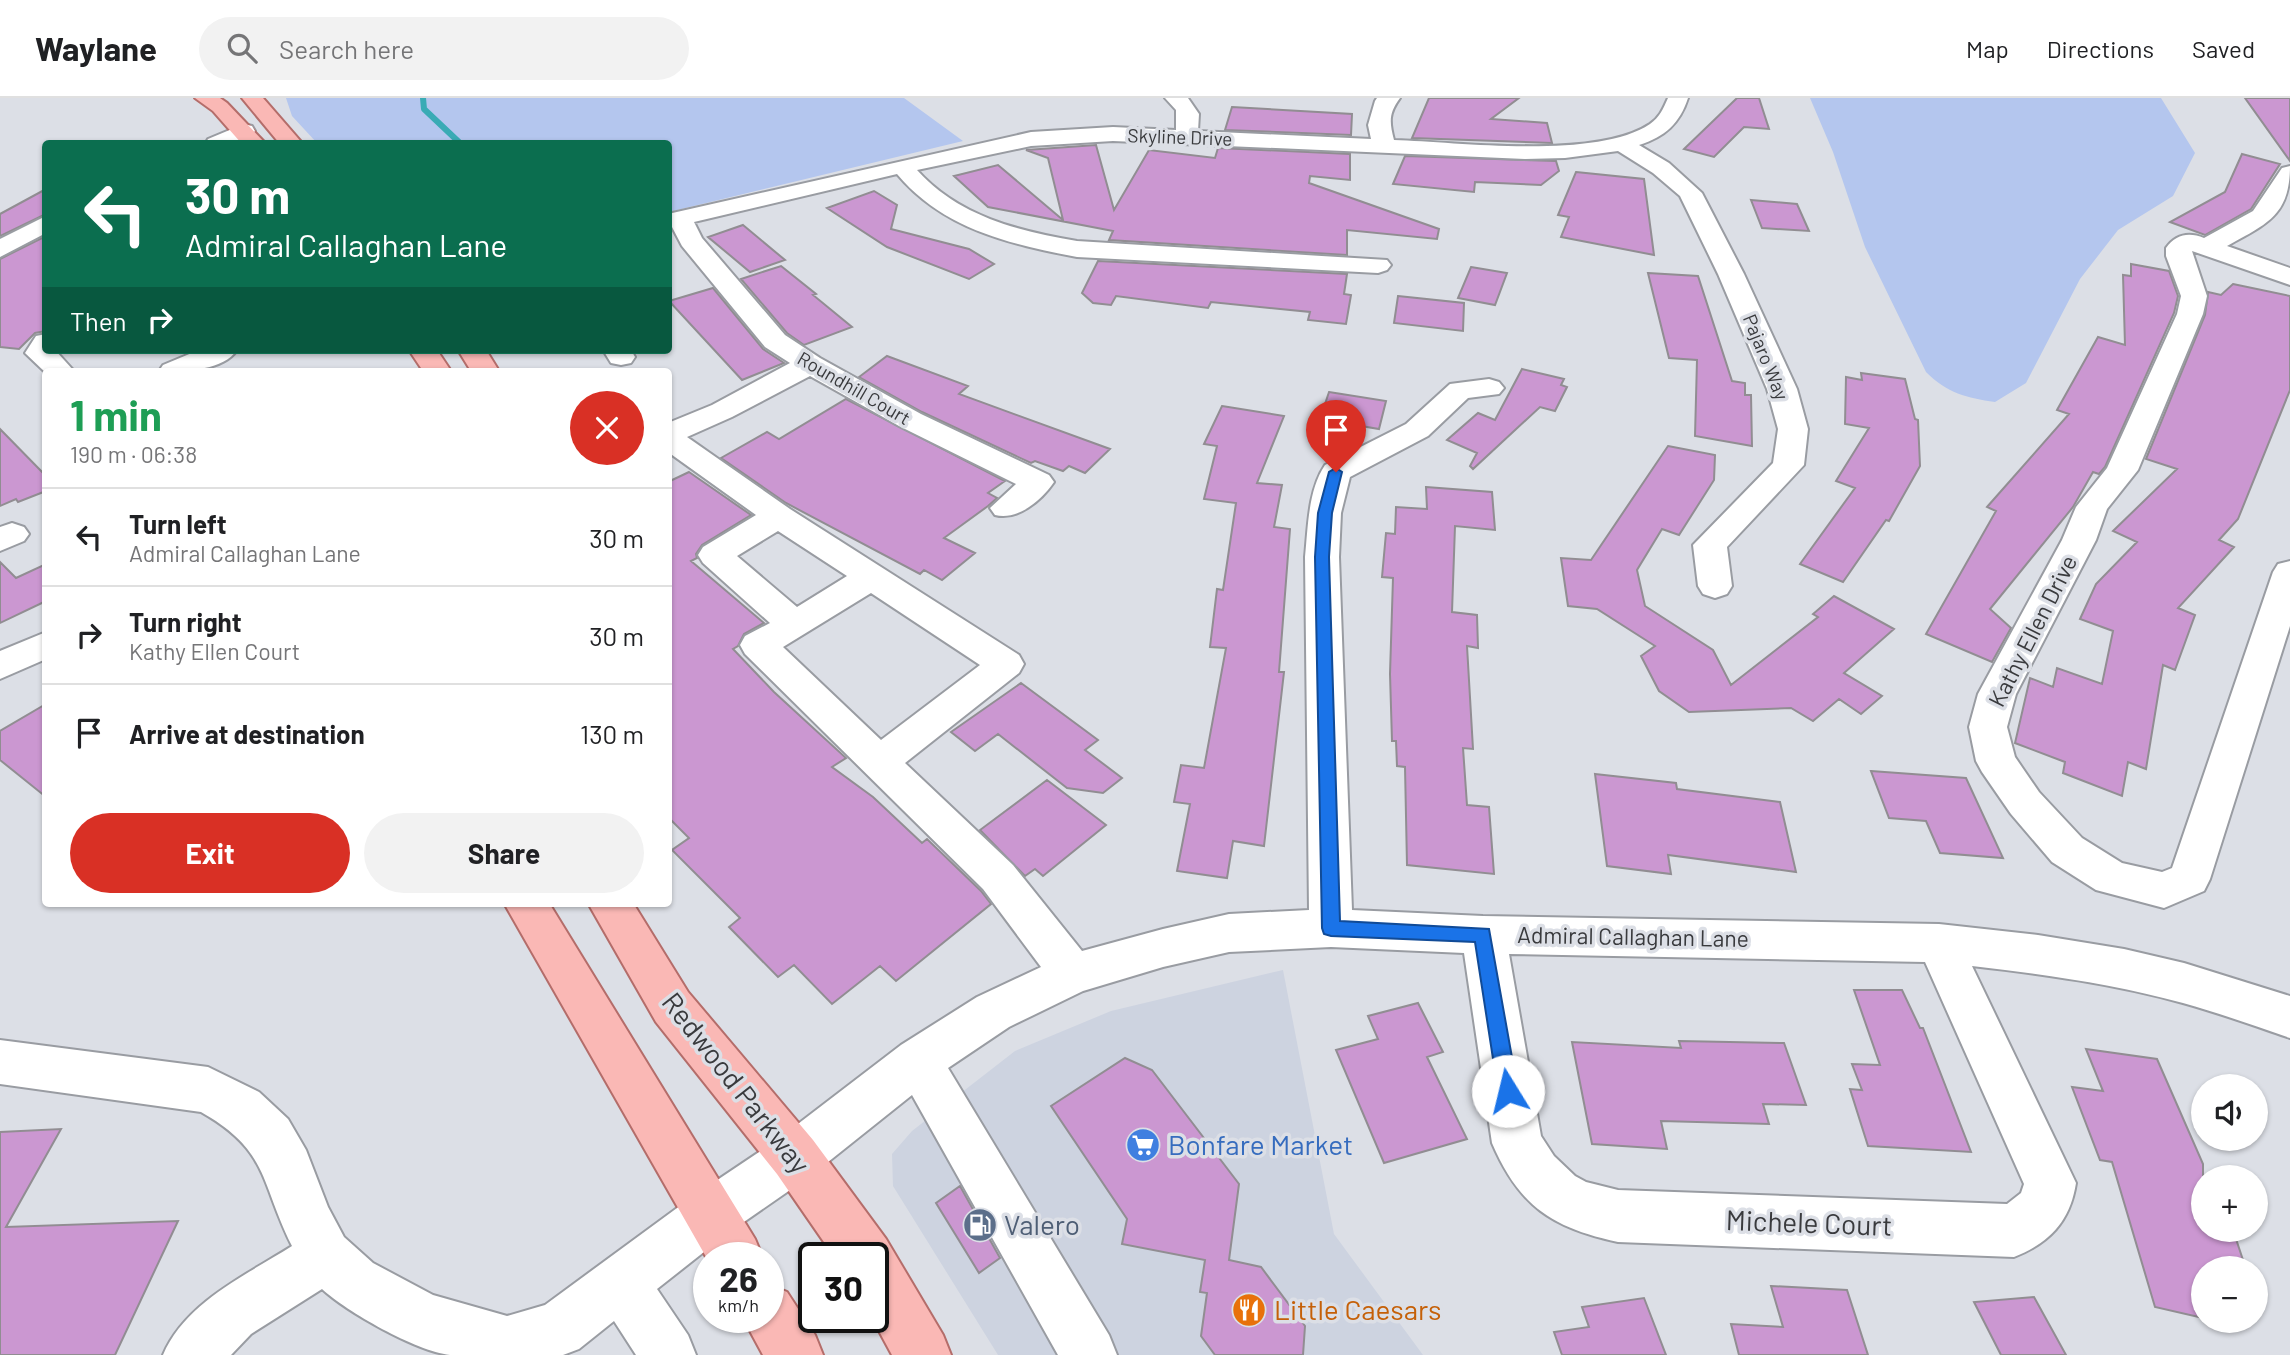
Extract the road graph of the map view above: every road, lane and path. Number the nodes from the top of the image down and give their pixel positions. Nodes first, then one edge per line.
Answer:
1 (205, 98) edge
2 (252, 98) edge
3 (1175, 98) edge
4 (1390, 98) edge
5 (1678, 98) edge
6 (250, 137) edge
7 (1186, 137) junction
8 (289, 140) edge
9 (1621, 143) junction
10 (1384, 145) junction
11 (902, 166) junction
12 (2288, 181) edge
13 (674, 220) edge
14 (42, 225) edge
15 (2206, 247) junction
16 (0, 248) edge
17 (1378, 265) dead end
18 (2290, 277) edge
19 (42, 348) edge
20 (213, 354) edge
21 (810, 364) junction
22 (56, 368) edge
23 (180, 368) edge
24 (1489, 388) dead end
25 (672, 433) edge
26 (672, 438) edge
27 (1006, 508) dead end
28 (778, 516) junction
29 (2290, 572) edge
30 (871, 577) junction
31 (1715, 586) dead end
32 (795, 625) junction
33 (42, 646) edge
34 (0, 666) edge
35 (879, 762) junction
36 (528, 907) edge
37 (612, 907) edge
38 (1331, 928) junction
39 (1483, 935) junction
40 (1939, 943) junction
41 (1073, 974) junction
42 (2290, 1017) edge
43 (918, 1061) junction
44 (0, 1062) edge
45 (795, 1157) junction
46 (710, 1215) junction
47 (726, 1242) edge
48 (856, 1242) edge
49 (325, 1256) junction
50 (621, 1283) junction
51 (889, 1295) edge
52 (782, 1333) edge
53 (488, 1348) edge
54 (191, 1355) edge
55 (668, 1355) edge
56 (795, 1355) edge
57 (923, 1355) edge
58 (1090, 1355) edge

1 - 6 main road
2 - 8 main road
3 - 7 street
4 - 10 street
5 - 9 street, Skyline Drive
7 - 10 street, Skyline Drive
7 - 11 street, Skyline Drive
9 - 10 street, Skyline Drive
9 - 31 street, Pajaro Way
11 - 13 street, Skyline Drive
11 - 17 street
12 - 15 street
13 - 21 street, Roundhill Court
14 - 16 street
15 - 18 street
15 - 29 street, Kathy Ellen Drive
19 - 22 street
20 - 23 street
21 - 25 street
21 - 27 street, Roundhill Court
24 - 38 street
26 - 28 street
28 - 30 street
28 - 32 street
30 - 32 street
30 - 35 street
32 - 35 street
33 - 34 street
35 - 41 street
36 - 46 main road
37 - 45 main road, Redwood Parkway
38 - 39 street, Admiral Callaghan Lane
38 - 41 street, Admiral Callaghan Lane
39 - 40 street, Admiral Callaghan Lane
39 - 40 street, Michele Court
40 - 42 street, Admiral Callaghan Lane
41 - 43 street, Admiral Callaghan Lane
43 - 45 street, Admiral Callaghan Lane
43 - 58 street
44 - 49 street
45 - 46 street, Admiral Callaghan Lane
45 - 48 main road, Redwood Parkway
46 - 47 main road
46 - 50 street, Admiral Callaghan Lane
49 - 53 street
49 - 54 street
50 - 53 street, Admiral Callaghan Lane
50 - 55 street
51 - 57 main road
52 - 56 main road

